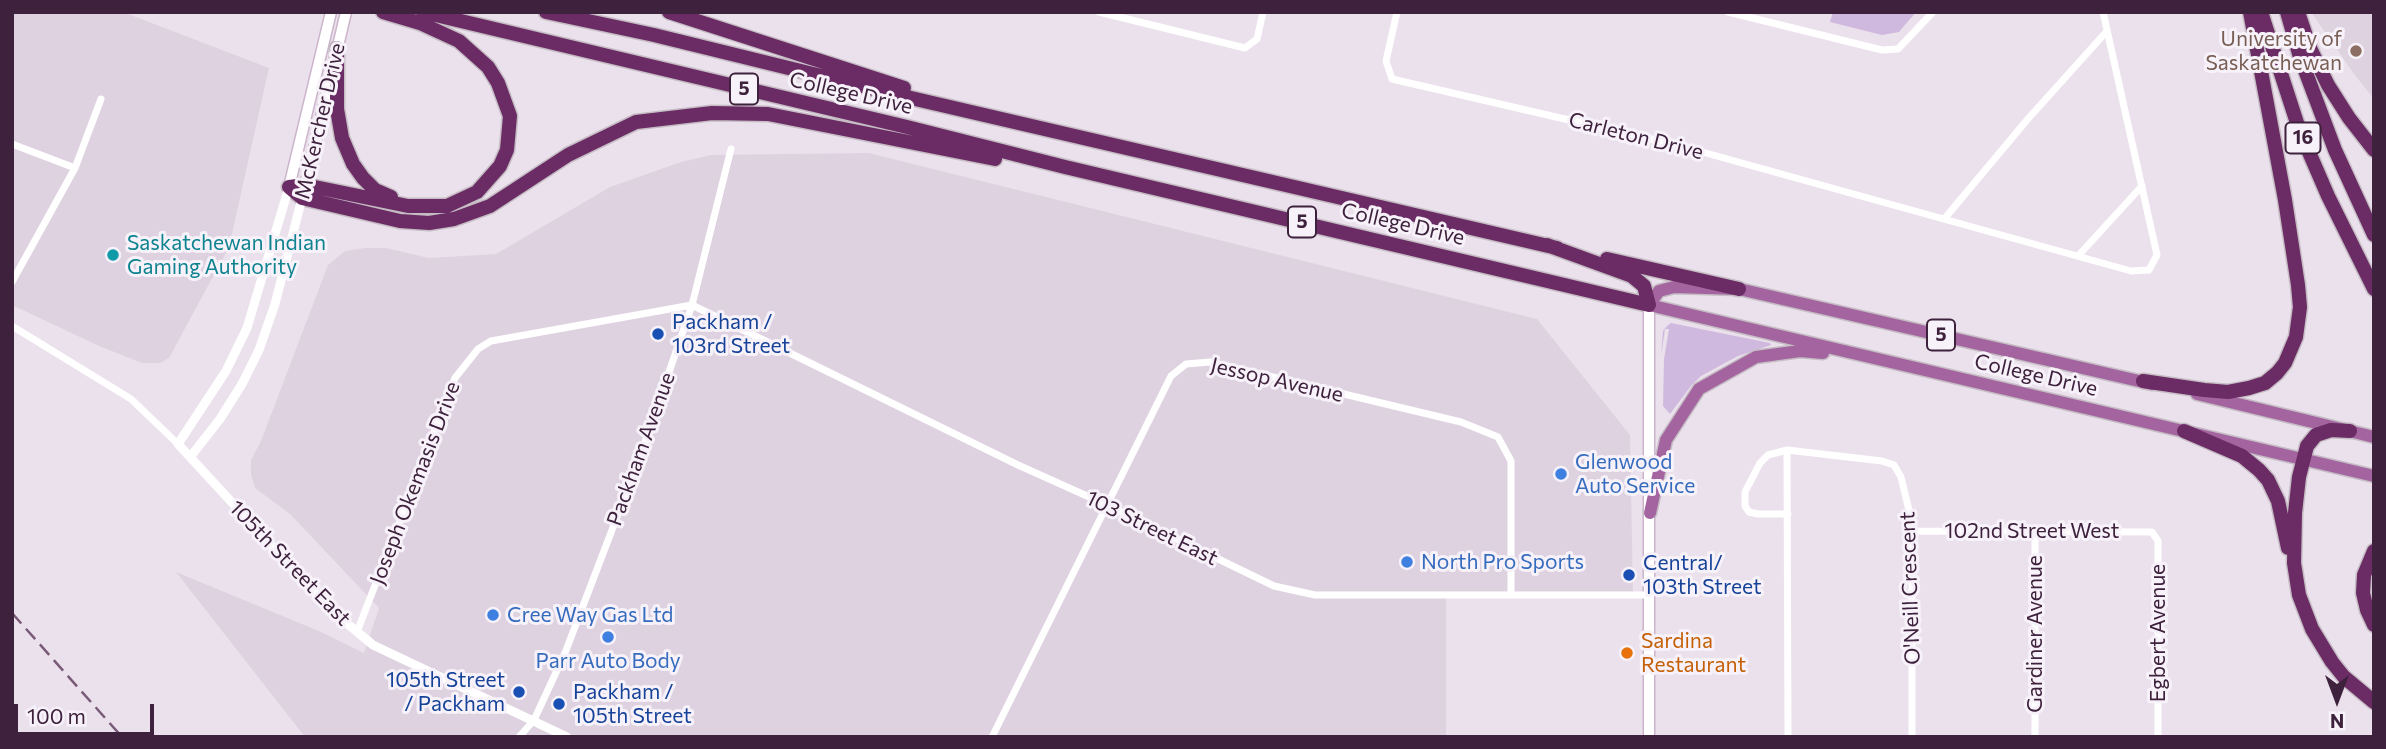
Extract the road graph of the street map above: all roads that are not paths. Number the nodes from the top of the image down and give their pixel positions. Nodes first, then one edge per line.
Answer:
1 (331, 12) edge
2 (346, 12) edge
3 (383, 12) edge
4 (423, 12) edge
5 (546, 12) edge
6 (669, 12) edge
7 (1099, 12) edge
8 (1263, 12) edge
9 (1397, 12) edge
10 (1728, 12) edge
11 (1933, 12) edge
12 (2103, 12) edge
13 (2250, 12) edge
14 (2261, 12) edge
15 (2287, 12) edge
16 (2298, 12) edge
17 (2107, 31) junction
18 (338, 42) junction
19 (101, 99) dead end
20 (992, 116) junction
21 (12, 144) edge
22 (731, 149) dead end
23 (2374, 150) edge
24 (1065, 167) junction
25 (75, 168) junction
26 (2142, 186) junction
27 (289, 187) junction
28 (303, 191) junction
29 (408, 206) junction
30 (1945, 218) junction
31 (2374, 235) edge
32 (1547, 245) junction
33 (2078, 256) junction
34 (12, 282) edge
35 (1739, 289) junction
36 (2374, 289) edge
37 (692, 305) junction
38 (1649, 305) junction
39 (12, 326) edge
40 (1871, 357) junction
41 (2143, 381) junction
42 (2184, 431) junction
43 (2350, 431) junction
44 (2374, 437) edge
45 (178, 444) junction
46 (1787, 450) junction
47 (191, 456) junction
48 (2303, 459) junction
49 (2374, 476) edge
50 (1107, 505) junction
51 (1650, 513) junction
52 (1788, 514) junction
53 (1912, 531) junction
54 (2035, 531) junction
55 (2152, 532) joint
56 (2374, 551) edge
57 (2296, 577) junction
58 (1511, 595) junction
59 (1649, 595) junction
60 (2374, 625) edge
61 (357, 632) junction
62 (2374, 702) edge
63 (534, 720) junction
64 (519, 737) edge
65 (567, 737) edge
66 (992, 737) edge
67 (1648, 737) edge
68 (1788, 737) edge
69 (1912, 737) edge
70 (2035, 737) edge
71 (2158, 737) edge

1 - 27 main road, McKercher Drive
2 - 18 main road, McKercher Drive
3 - 29 highway
4 - 24 highway, College Drive / 5
5 - 20 highway, College Drive / 5
6 - 20 highway
7 - 8 street
9 - 30 street, Carleton Drive
10 - 11 street
12 - 17 street, Carleton Drive
13 - 41 highway
14 - 36 highway, 16
15 - 31 highway, 16
16 - 23 highway
17 - 26 street, Carleton Drive
17 - 30 street
18 - 28 main road, McKercher Drive
18 - 29 highway
19 - 25 street
20 - 32 highway, College Drive / 5
21 - 25 street
22 - 37 street, Packham Avenue
24 - 28 highway
24 - 38 highway, College Drive / 5
25 - 34 street
26 - 33 street
26 - 33 street, Carleton Drive
27 - 28 highway
27 - 45 street, McKercher Drive
28 - 29 highway
28 - 47 street, McKercher Drive
30 - 33 street, Carleton Drive
32 - 35 highway, College Drive / 5
32 - 38 highway
35 - 38 main road
35 - 41 main road, College Drive / 5
37 - 50 street, 103 Street East
37 - 61 street, Joseph Okemasis Drive
37 - 63 street, Packham Avenue
38 - 40 main road, College Drive / 5
38 - 51 main road
39 - 45 street
40 - 42 main road, College Drive / 5
40 - 51 main road
41 - 43 main road, College Drive / 5
42 - 48 main road, College Drive / 5
42 - 57 highway
43 - 44 main road, College Drive / 5
43 - 48 highway
45 - 47 street, 105th Street East
46 - 52 street
46 - 52 street
46 - 53 street, O'Neill Crescent
47 - 61 street, 105th Street East
48 - 49 main road, College Drive / 5
48 - 57 highway
50 - 58 street, 103 Street East
50 - 58 street, Jessop Avenue
50 - 66 street, Jessop Avenue
51 - 59 main road
52 - 68 street
53 - 54 street, 102nd Street West
53 - 69 street, O'Neill Crescent
54 - 55 street, 102nd Street West
54 - 70 street, Gardiner Avenue
55 - 71 street, Egbert Avenue
56 - 60 highway
57 - 62 highway
58 - 59 street, 103 Street East
59 - 67 main road
61 - 63 street, 105th Street East
63 - 64 street, Packham Avenue
63 - 65 street, 105th Street East

